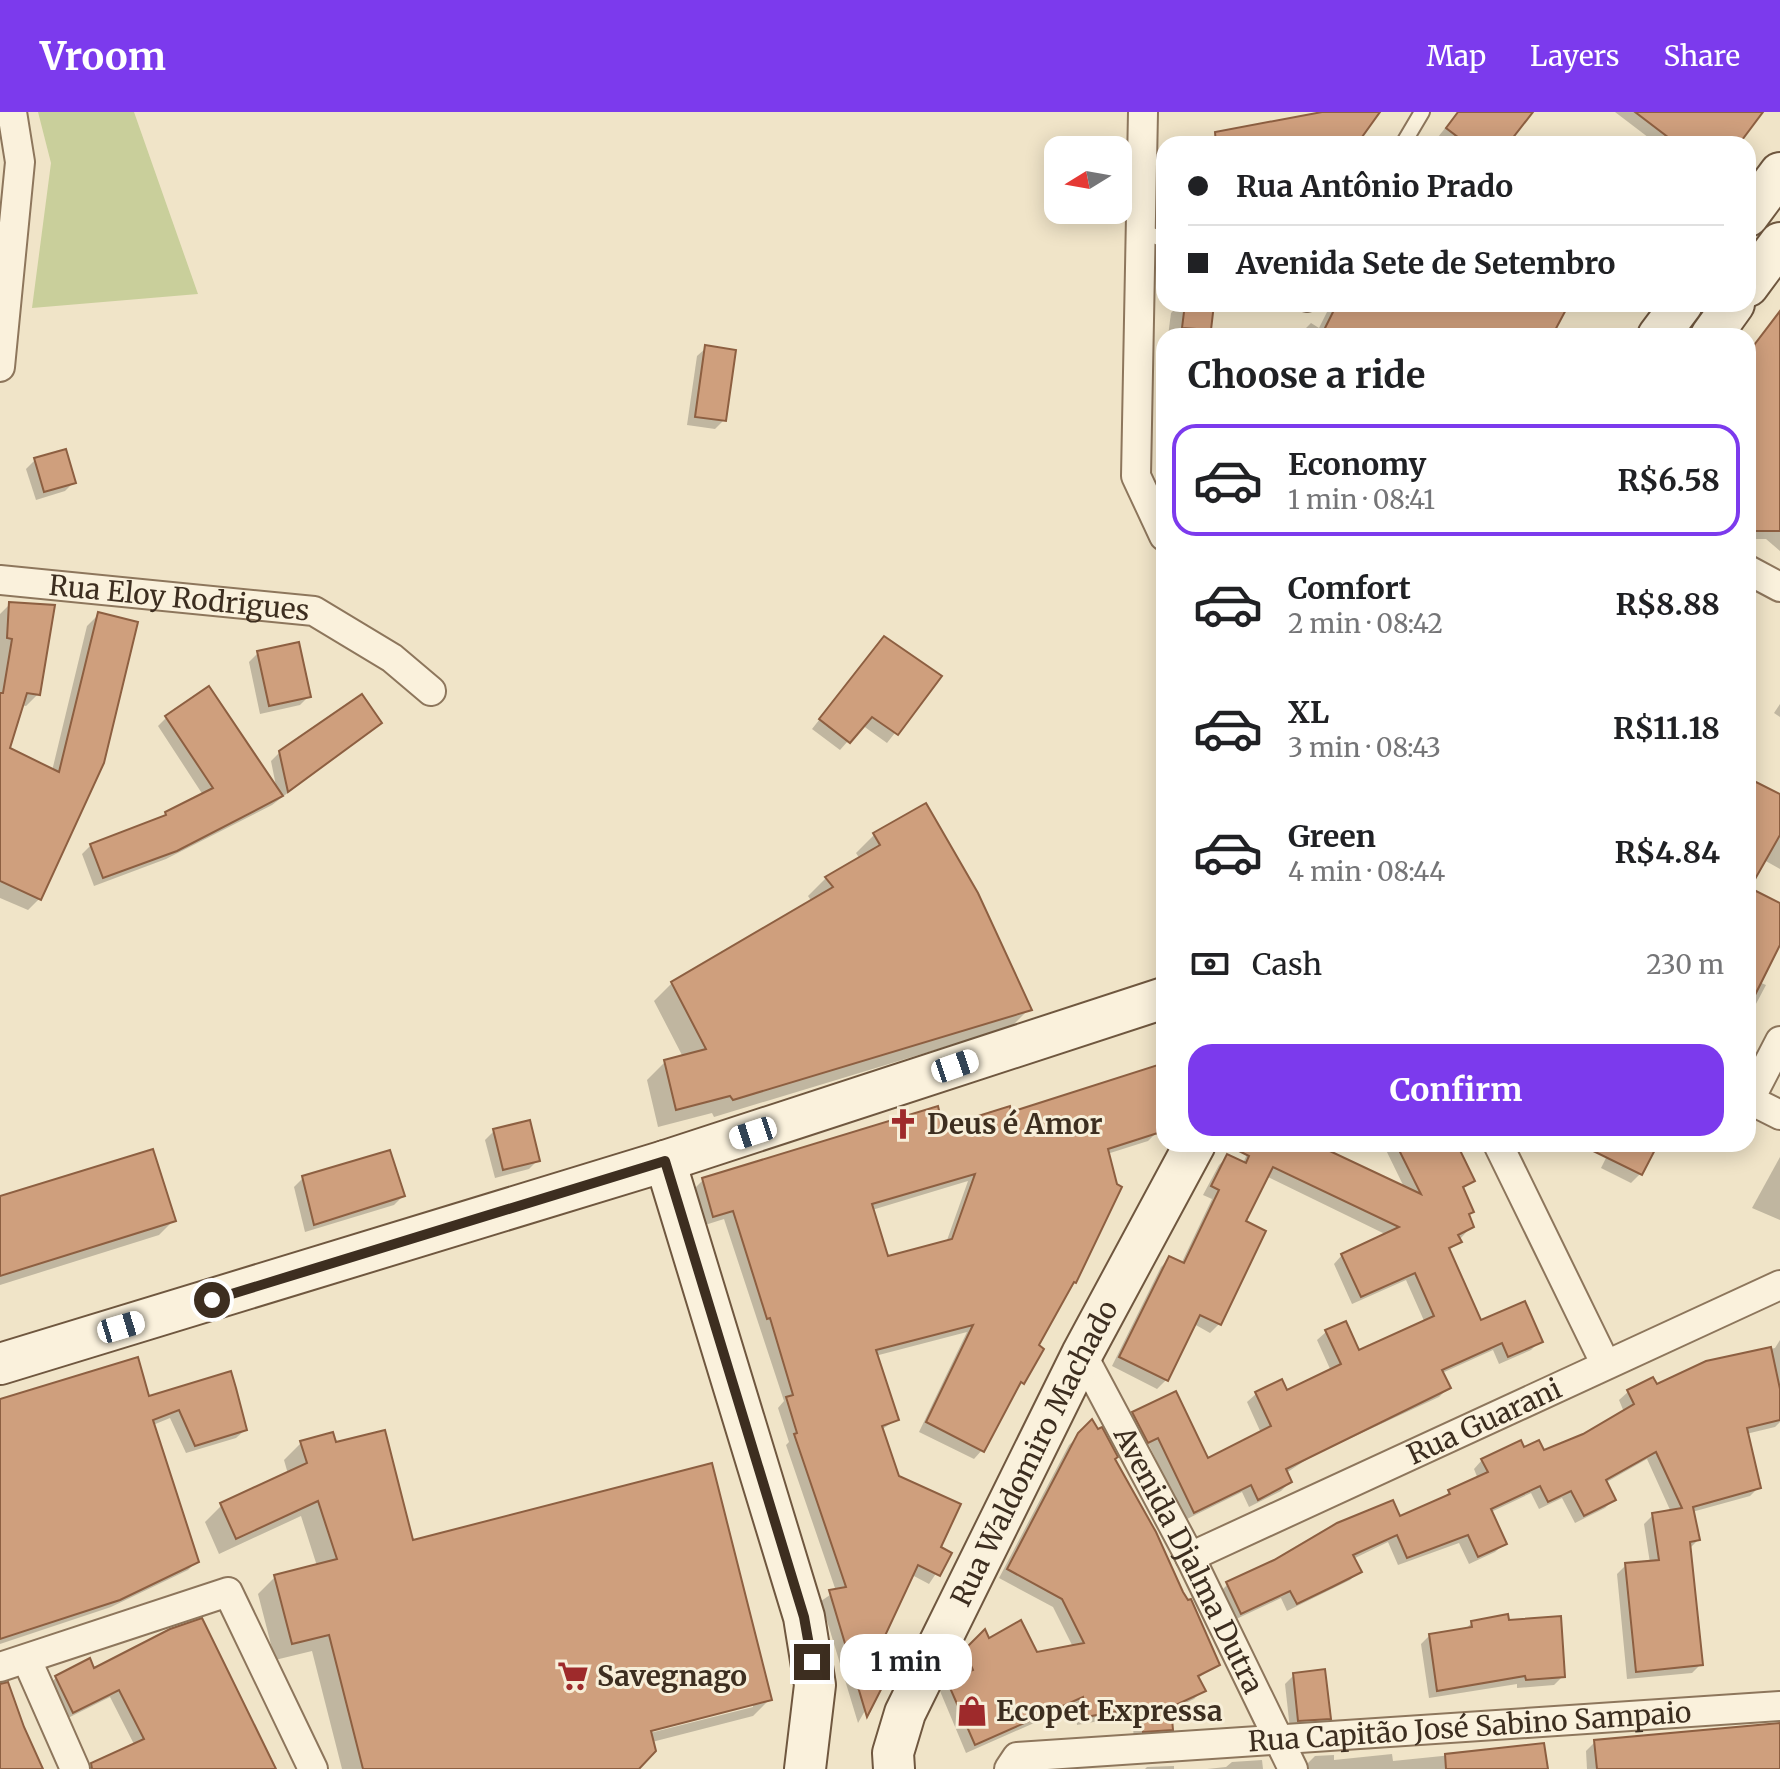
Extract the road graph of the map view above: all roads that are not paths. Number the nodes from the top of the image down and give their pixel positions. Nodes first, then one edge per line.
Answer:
1 (12, 112) edge
2 (1143, 112) edge
3 (1422, 112) edge
4 (1408, 136) edge
5 (1780, 173) edge
6 (1756, 205) edge
7 (1153, 236) edge
8 (1780, 243) edge
9 (1756, 275) edge
10 (1, 349) edge
11 (1156, 519) edge
12 (1756, 574) edge
13 (0, 580) edge
14 (1780, 587) edge
15 (431, 691) dead end
16 (1156, 972) edge
17 (1156, 1000) edge
18 (1094, 1019) junction
19 (1780, 1041) edge
20 (1756, 1086) edge
21 (1756, 1103) edge
22 (1780, 1115) edge
23 (1191, 1152) edge
24 (1502, 1152) edge
25 (665, 1161) junction
26 (1780, 1285) edge
27 (1082, 1354) junction
28 (1605, 1363) junction
29 (0, 1364) edge
30 (1190, 1557) junction
31 (27, 1660) junction
32 (0, 1667) edge
33 (1780, 1706) edge
34 (1279, 1740) junction
35 (1008, 1765) edge
36 (75, 1769) edge
37 (313, 1769) edge
38 (805, 1769) edge
39 (894, 1769) edge
40 (1293, 1769) edge

1 - 10 street
2 - 7 street
3 - 4 lane
5 - 6 main road
7 - 11 street
8 - 9 main road
12 - 14 street
13 - 15 street, Rua Eloy Rodrigues
16 - 18 main road
17 - 18 main road
18 - 25 main road
19 - 20 street
21 - 22 street
23 - 27 main road, Rua Waldomiro Machado
24 - 28 street
25 - 29 main road
25 - 38 main road
26 - 28 street, Rua Guarani
27 - 30 street, Avenida Djalma Dutra
27 - 39 main road, Rua Waldomiro Machado
28 - 30 street, Rua Guarani
30 - 34 street, Avenida Djalma Dutra
31 - 32 street
31 - 36 street
31 - 37 street
33 - 34 street, Rua Capitão José Sabino Sampaio
34 - 35 street, Rua Capitão José Sabino Sampaio
34 - 40 street, Avenida Djalma Dutra

